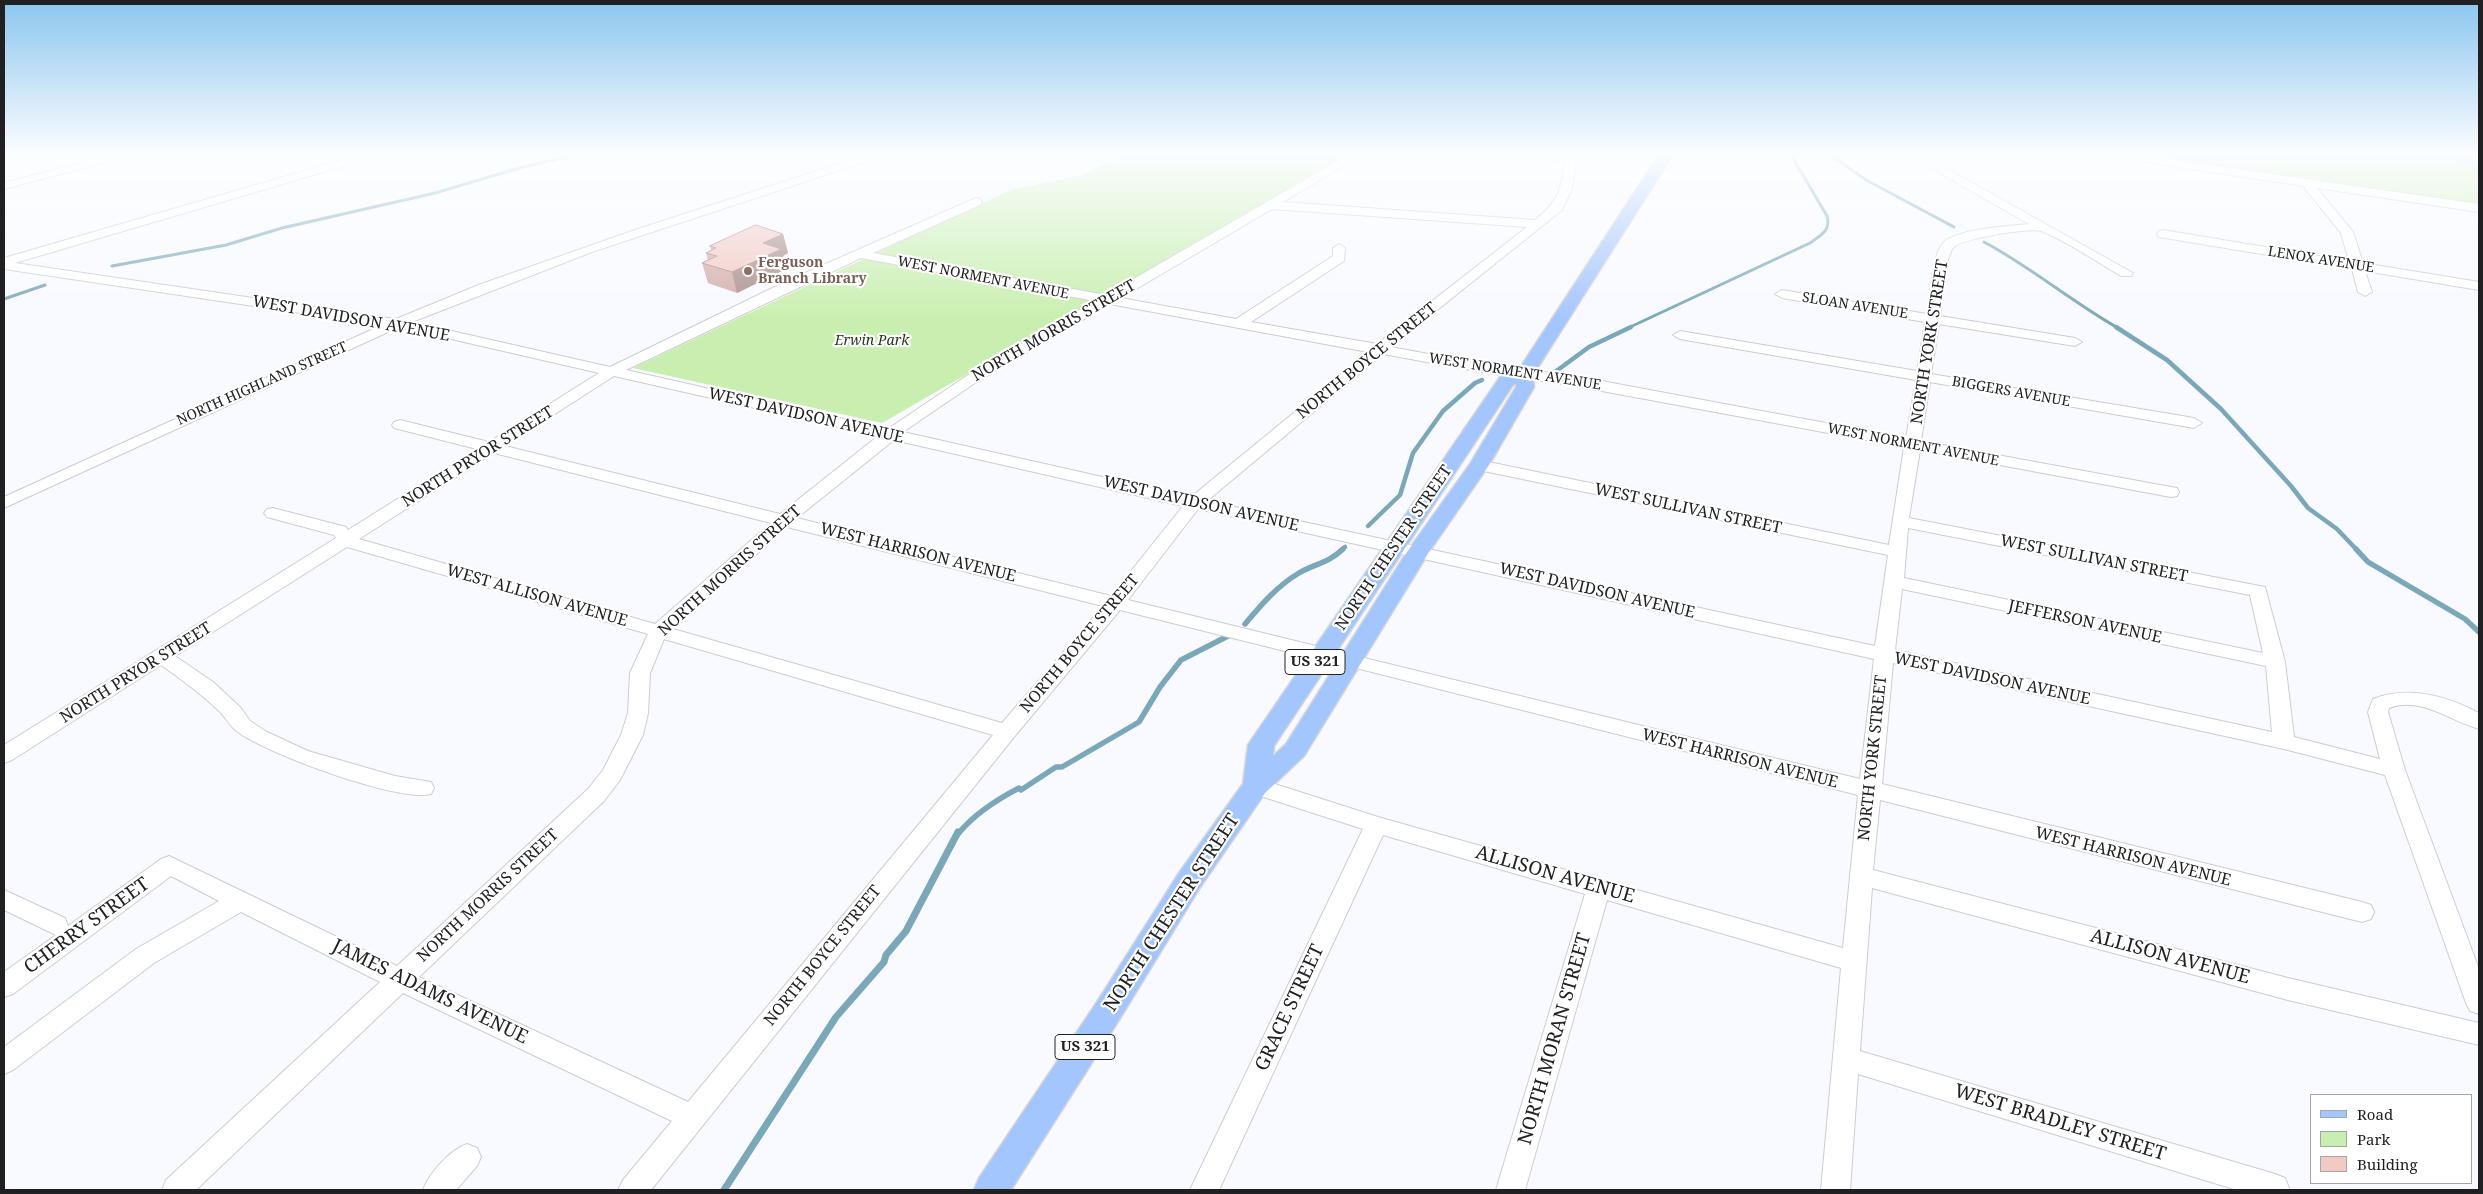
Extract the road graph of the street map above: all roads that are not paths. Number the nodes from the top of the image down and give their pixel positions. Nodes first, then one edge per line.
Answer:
1 (188, 209) edge
2 (714, 209) edge
3 (961, 209) edge
4 (1262, 209) edge
5 (1321, 209) edge
6 (1554, 209) edge
7 (1632, 209) edge
8 (2009, 209) edge
9 (2328, 209) edge
10 (1538, 224) junction
11 (2040, 226) junction
12 (2163, 234) dead end
13 (1339, 248) dead end
14 (858, 254) junction
15 (4, 263) edge
16 (2356, 266) junction
17 (2126, 273) dead end
18 (2479, 286) edge
19 (2365, 292) dead end
20 (1782, 294) dead end
21 (1107, 300) junction
22 (1932, 319) junction
23 (398, 323) junction
24 (1239, 323) junction
25 (1680, 335) dead end
26 (2075, 342) dead end
27 (1380, 349) junction
28 (611, 372) junction
29 (1524, 375) junction
30 (1923, 377) junction
31 (2194, 423) dead end
32 (400, 425) dead end
33 (889, 434) junction
34 (1913, 446) junction
35 (493, 449) junction
36 (1479, 465) junction
37 (2171, 492) dead end
38 (4, 503) edge
39 (1194, 503) junction
40 (274, 513) dead end
41 (784, 520) junction
42 (1900, 520) junction
43 (347, 541) junction
44 (1407, 549) junction
45 (1898, 552) junction
46 (1894, 582) junction
47 (1116, 602) junction
48 (659, 631) junction
49 (1321, 654) junction
50 (1884, 655) junction
51 (162, 657) junction
52 (1352, 660) junction
53 (2275, 662) junction
54 (2479, 722) edge
55 (1007, 732) junction
56 (2284, 742) junction
57 (4, 755) edge
58 (2394, 770) junction
59 (1256, 786) junction
60 (423, 788) dead end
61 (1871, 792) junction
62 (1376, 825) junction
63 (169, 865) joint
64 (1861, 876) junction
65 (1599, 888) junction
66 (4, 900) edge
67 (241, 900) junction
68 (2362, 912) dead end
69 (56, 926) dead end
70 (1854, 961) junction
71 (399, 978) junction
72 (4, 986) edge
73 (2479, 1003) edge
74 (2479, 1034) edge
75 (1844, 1058) junction
76 (4, 1062) edge
77 (691, 1117) junction
78 (467, 1158) dead end
79 (2275, 1188) dead end
80 (176, 1190) edge
81 (437, 1190) edge
82 (633, 1190) edge
83 (991, 1190) edge
84 (1204, 1190) edge
85 (1510, 1190) edge
86 (1835, 1190) edge

1 - 15 street
2 - 23 street, NORTH HIGHLAND STREET
3 - 14 street, NORTH PRYOR STREET
4 - 21 street, NORTH MORRIS STREET
5 - 10 street
6 - 10 street, NORTH BOYCE STREET
7 - 29 main road, NORTH CHESTER STREET / US 321
8 - 11 street
9 - 16 street
10 - 27 street, NORTH BOYCE STREET
11 - 17 street
11 - 22 street, NORTH YORK STREET
12 - 16 street, LENOX AVENUE
13 - 24 street
14 - 21 street, WEST NORMENT AVENUE
14 - 28 street, NORTH PRYOR STREET
15 - 23 street, WEST DAVIDSON AVENUE
16 - 18 street, LENOX AVENUE
16 - 19 street
20 - 22 street, SLOAN AVENUE
21 - 24 street, WEST NORMENT AVENUE
21 - 33 street, NORTH MORRIS STREET
22 - 26 street, SLOAN AVENUE
22 - 30 street, NORTH YORK STREET
23 - 28 street, WEST DAVIDSON AVENUE
23 - 38 street, NORTH HIGHLAND STREET
24 - 27 street, WEST NORMENT AVENUE
25 - 30 street, BIGGERS AVENUE
27 - 29 street, WEST NORMENT AVENUE
27 - 39 street, NORTH BOYCE STREET
28 - 33 street, WEST DAVIDSON AVENUE
28 - 35 street, NORTH PRYOR STREET
29 - 34 street, WEST NORMENT AVENUE
29 - 36 main road, NORTH CHESTER STREET / US 321
29 - 44 main road, NORTH CHESTER STREET / US 321
30 - 31 street, BIGGERS AVENUE
30 - 34 street, NORTH YORK STREET
32 - 35 street, WEST HARRISON AVENUE
33 - 39 street, WEST DAVIDSON AVENUE
33 - 41 street, NORTH MORRIS STREET
34 - 37 street, WEST NORMENT AVENUE
34 - 42 street, NORTH YORK STREET
35 - 41 street, WEST HARRISON AVENUE
35 - 43 street, NORTH PRYOR STREET
36 - 44 main road, NORTH CHESTER STREET / US 321
36 - 45 street, WEST SULLIVAN STREET
39 - 44 street, WEST DAVIDSON AVENUE
39 - 47 street, NORTH BOYCE STREET
40 - 43 street, WEST ALLISON AVENUE
41 - 47 street, WEST HARRISON AVENUE
41 - 48 street, NORTH MORRIS STREET
42 - 45 street, NORTH YORK STREET
42 - 53 street, WEST SULLIVAN STREET
43 - 48 street, WEST ALLISON AVENUE
43 - 51 street, NORTH PRYOR STREET
44 - 49 main road, NORTH CHESTER STREET / US 321
44 - 50 street, WEST DAVIDSON AVENUE
44 - 52 main road, NORTH CHESTER STREET / US 321
45 - 46 street, NORTH YORK STREET
46 - 50 street, NORTH YORK STREET
46 - 53 street, JEFFERSON AVENUE
47 - 49 street, WEST HARRISON AVENUE
47 - 55 street, NORTH BOYCE STREET
48 - 55 street, WEST ALLISON AVENUE
48 - 71 street, NORTH MORRIS STREET
49 - 59 main road, NORTH CHESTER STREET / US 321
50 - 56 street, WEST DAVIDSON AVENUE
50 - 61 street, NORTH YORK STREET
51 - 57 street, NORTH PRYOR STREET
51 - 60 street
52 - 59 main road, NORTH CHESTER STREET / US 321
52 - 61 street, WEST HARRISON AVENUE
53 - 56 street
54 - 58 street
55 - 77 street, NORTH BOYCE STREET
56 - 58 street, WEST DAVIDSON AVENUE
58 - 73 street
59 - 62 street, ALLISON AVENUE
59 - 83 main road, NORTH CHESTER STREET / US 321
61 - 64 street, NORTH YORK STREET
61 - 68 street, WEST HARRISON AVENUE
62 - 65 street, ALLISON AVENUE
62 - 84 street, GRACE STREET
63 - 67 street, JAMES ADAMS AVENUE
63 - 72 street, CHERRY STREET
64 - 70 street, NORTH YORK STREET
64 - 74 street, ALLISON AVENUE
65 - 70 street, ALLISON AVENUE
65 - 85 street, NORTH MORAN STREET
66 - 69 street
67 - 71 street, JAMES ADAMS AVENUE
67 - 76 street
70 - 75 street, NORTH YORK STREET
71 - 77 street, JAMES ADAMS AVENUE
71 - 80 street, NORTH MORRIS STREET
75 - 79 street, WEST BRADLEY STREET
75 - 86 street, NORTH YORK STREET
77 - 82 street, NORTH BOYCE STREET
78 - 81 street

